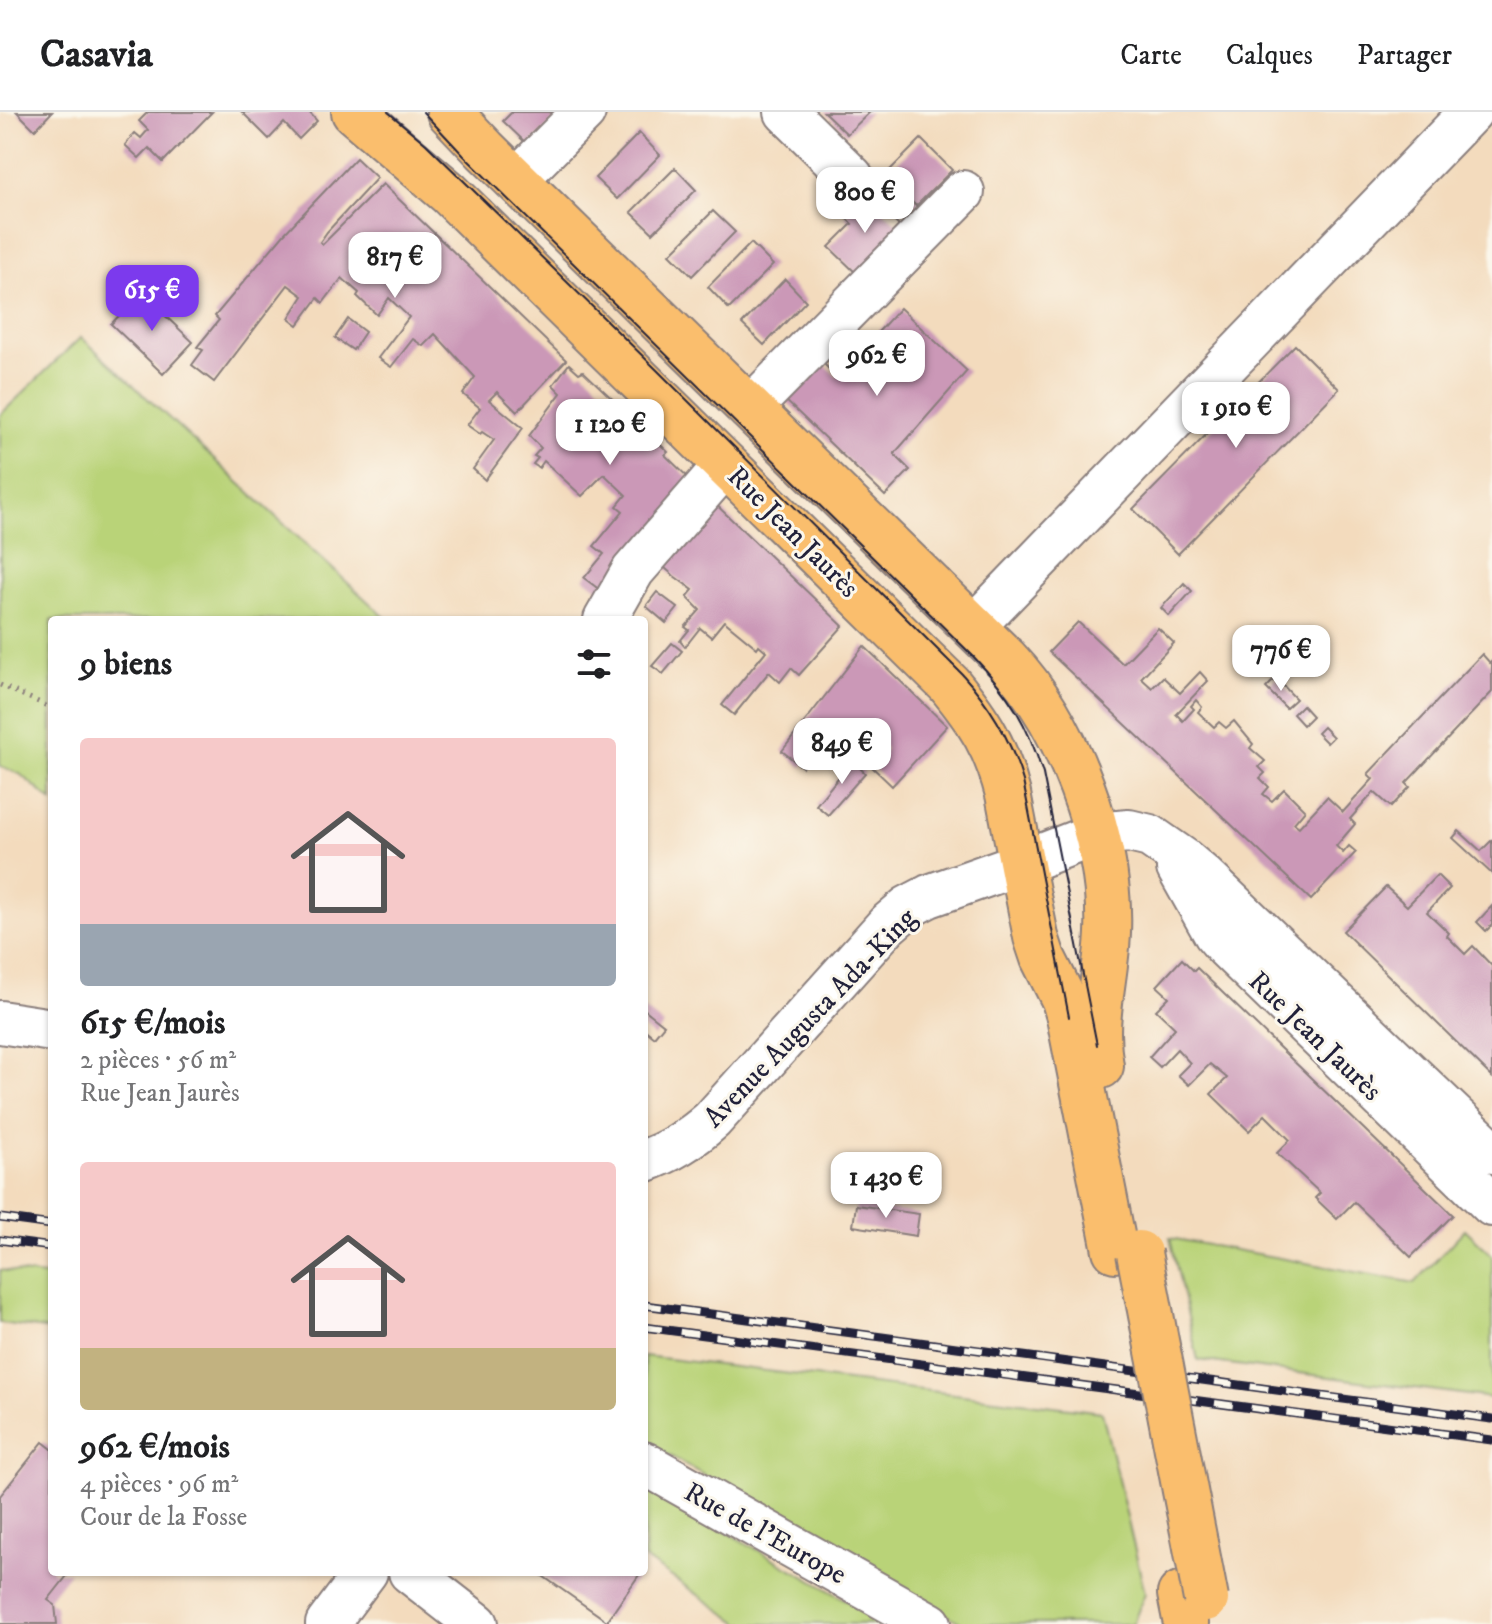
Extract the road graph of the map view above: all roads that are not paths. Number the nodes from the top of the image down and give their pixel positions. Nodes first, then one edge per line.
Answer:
1 (354, 112) edge
2 (449, 112) edge
3 (584, 112) edge
4 (786, 112) edge
5 (1471, 112) edge
6 (1484, 112) edge
7 (1492, 120) edge
8 (852, 177) dead end
9 (516, 180) junction
10 (963, 192) dead end
11 (749, 409) junction
12 (726, 464) junction
13 (607, 616) edge
14 (973, 627) junction
15 (1096, 834) junction
16 (1165, 846) junction
17 (1022, 863) junction
18 (0, 1022) edge
19 (48, 1029) edge
20 (1083, 1031) junction
21 (1492, 1152) edge
22 (648, 1160) edge
23 (1492, 1205) edge
24 (648, 1465) edge
25 (363, 1576) edge
26 (415, 1576) edge
27 (1190, 1613) edge
28 (327, 1624) edge
29 (477, 1624) edge
30 (930, 1624) edge

1 - 12 main road, Rue Jean Jaurès
2 - 9 main road, Rue Jean Jaurès
3 - 9 street
4 - 8 street
5 - 14 street
6 - 7 street
9 - 11 main road, Rue Jean Jaurès
10 - 11 street
11 - 14 main road, Rue Jean Jaurès
12 - 13 street
12 - 17 main road, Rue Jean Jaurès
14 - 15 main road, Rue Jean Jaurès
15 - 16 street, Rue Jean Jaurès
15 - 17 street, Rue Jean Jaurès
15 - 20 main road, Rue Jean Jaurès
16 - 21 street, Rue Jean Jaurès
16 - 23 street, Rue Jean Jaurès
17 - 20 main road, Rue Jean Jaurès
17 - 22 street, Avenue Augusta Ada-King
18 - 19 street
20 - 27 main road
24 - 30 street, Rue de l'Europe
25 - 28 street
26 - 29 street

